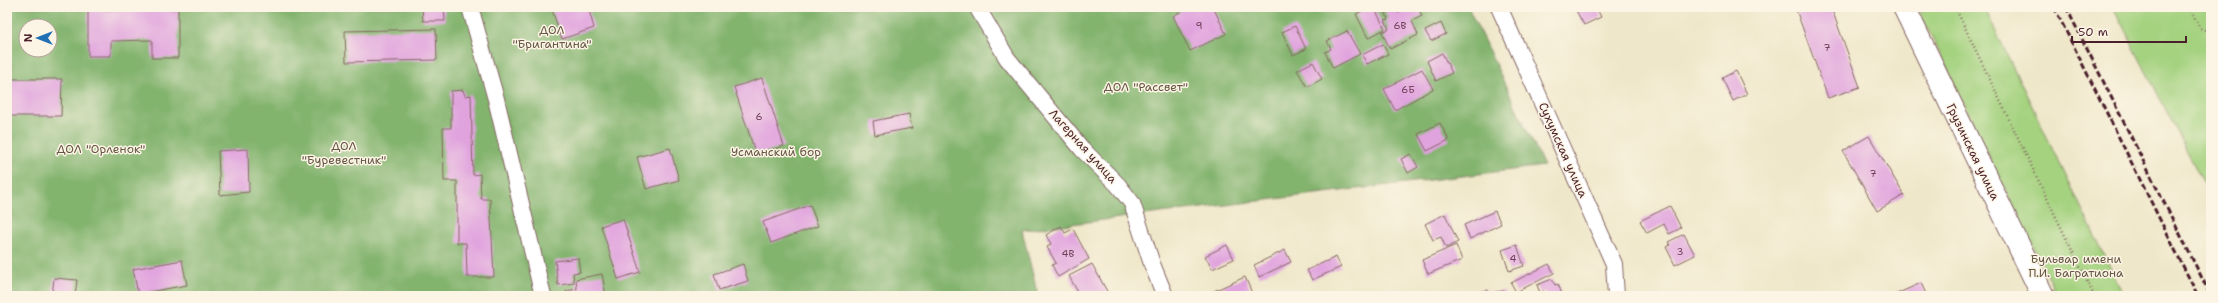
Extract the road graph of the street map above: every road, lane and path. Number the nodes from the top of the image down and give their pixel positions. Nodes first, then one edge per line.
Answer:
1 (470, 7) edge
2 (977, 7) edge
3 (1499, 7) edge
4 (1904, 7) edge
5 (1955, 7) edge
6 (2189, 7) edge
7 (2211, 32) edge
8 (543, 296) edge
9 (1165, 296) edge
10 (1616, 296) edge
11 (2043, 296) edge
12 (2094, 296) edge

1 - 8 street
2 - 9 street, Лагерная улица
3 - 10 street, Сухумская улица
4 - 11 street, Грузинская улица
5 - 12 path
6 - 7 path

